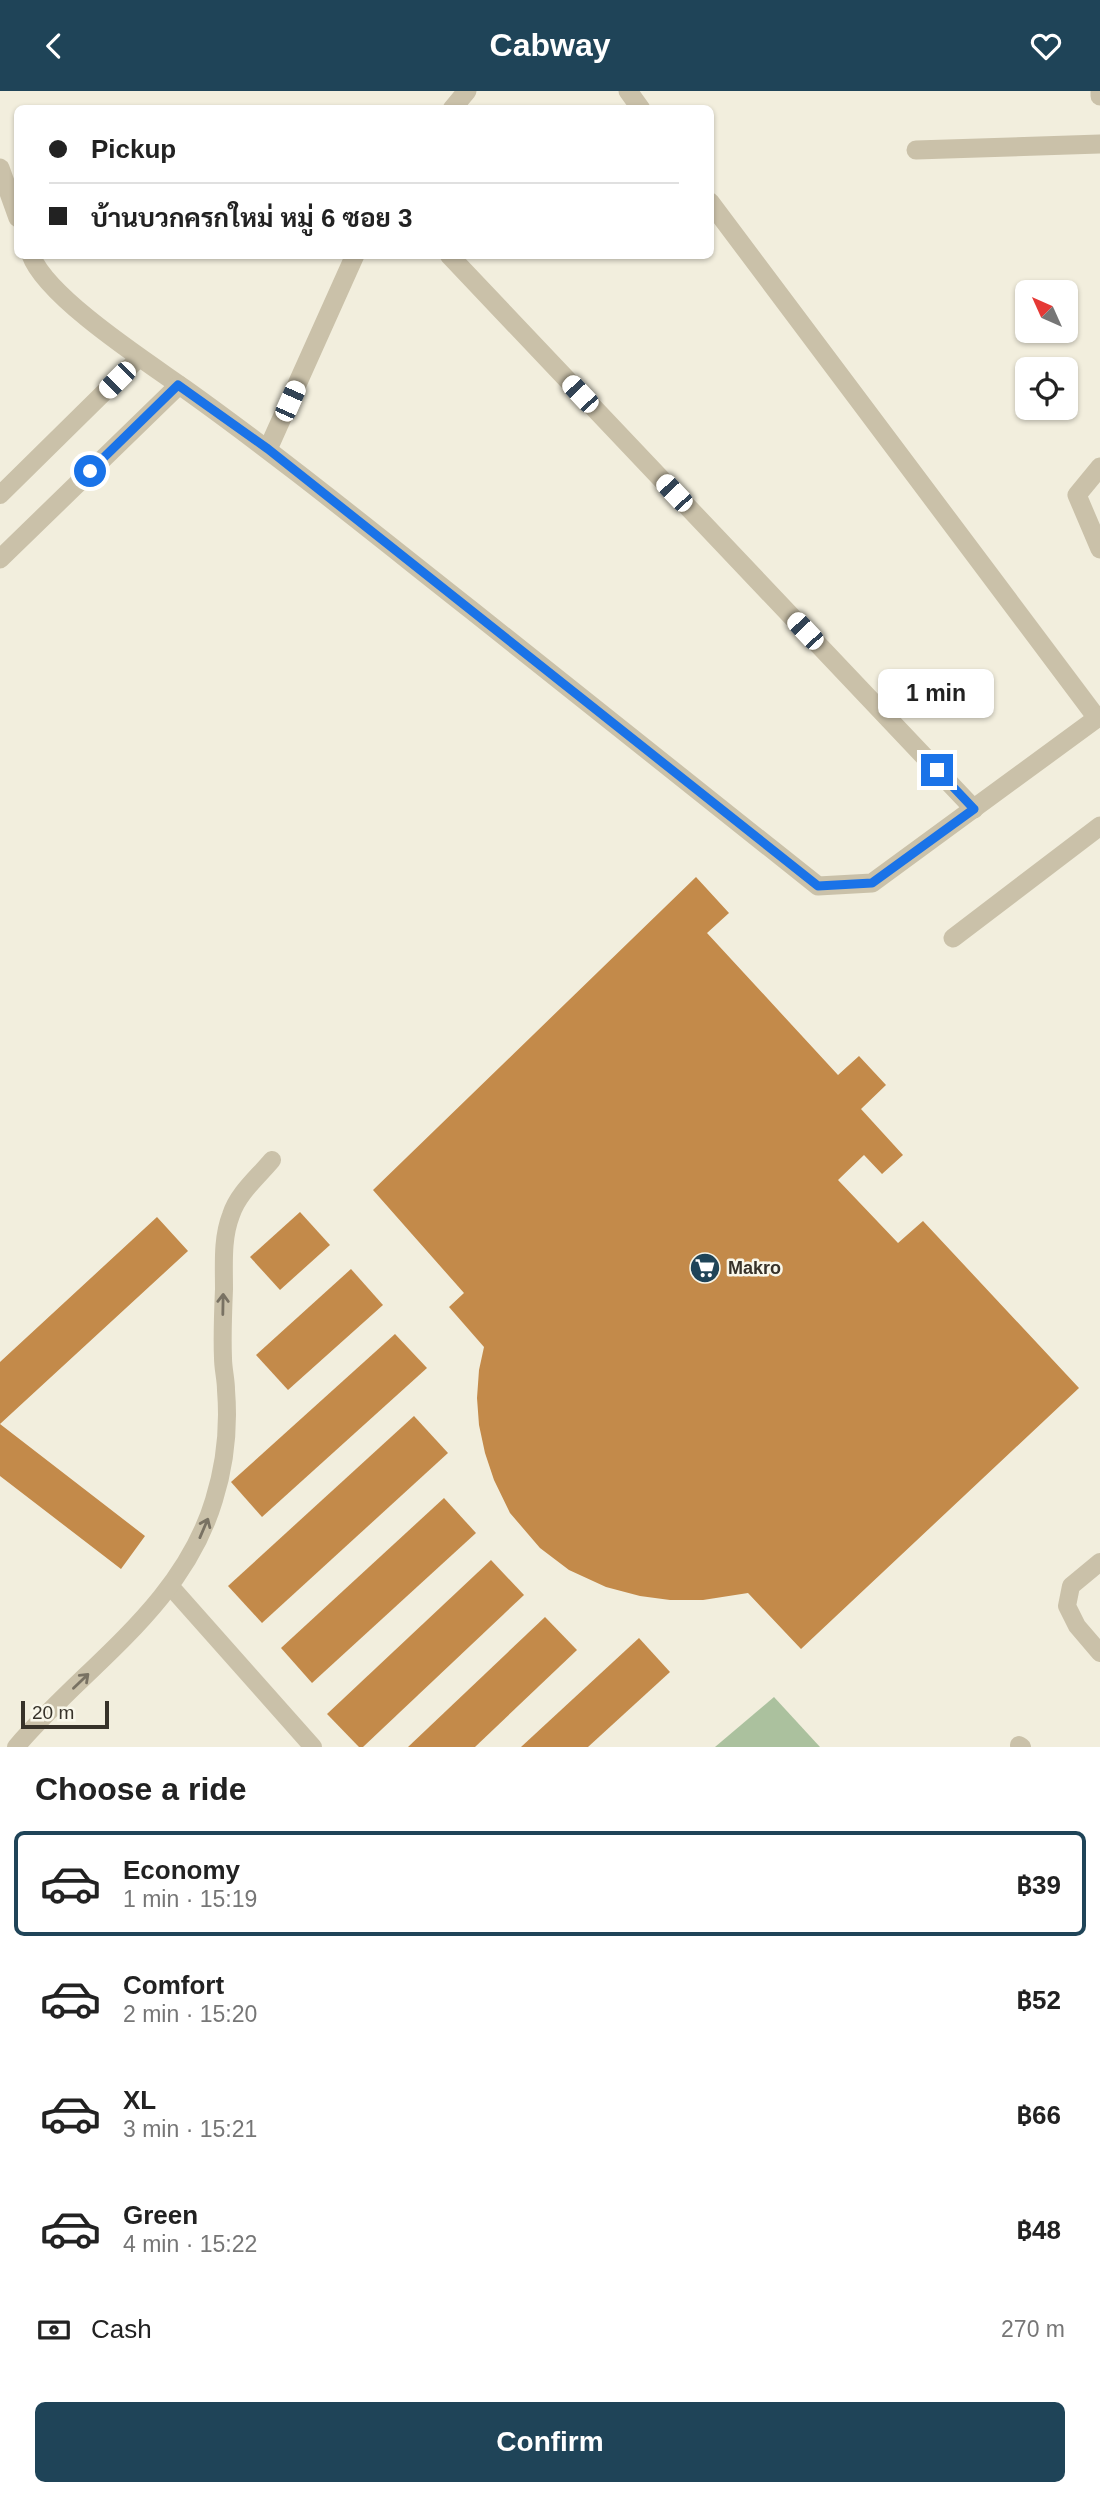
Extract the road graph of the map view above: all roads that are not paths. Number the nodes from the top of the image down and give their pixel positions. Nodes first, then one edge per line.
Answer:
1 (467, 91) edge
2 (1100, 91) edge
3 (1100, 96) edge
4 (455, 105) edge
5 (1100, 143) edge
6 (916, 150) dead end
7 (0, 168) edge
8 (14, 207) edge
9 (714, 207) edge
10 (32, 259) edge
11 (353, 259) edge
12 (453, 259) edge
13 (139, 358) junction
14 (178, 385) junction
15 (268, 449) junction
16 (1100, 467) edge
17 (0, 495) edge
18 (1100, 549) edge
19 (0, 559) edge
20 (1099, 717) edge
21 (974, 809) junction
22 (1100, 826) edge
23 (953, 938) dead end
24 (272, 1160) dead end
25 (1100, 1562) edge
26 (171, 1587) junction
27 (1100, 1653) edge
28 (16, 1747) edge
29 (313, 1747) edge

1 - 4 street
2 - 3 street
5 - 6 street
7 - 8 street
9 - 20 street
10 - 13 street
11 - 15 street
12 - 21 street
13 - 14 street
13 - 17 lane
14 - 15 street
14 - 19 street
15 - 21 street
16 - 18 street
20 - 21 street
22 - 23 street
26 -> 24 lane
25 - 27 lane
28 -> 26 lane
26 - 29 lane

